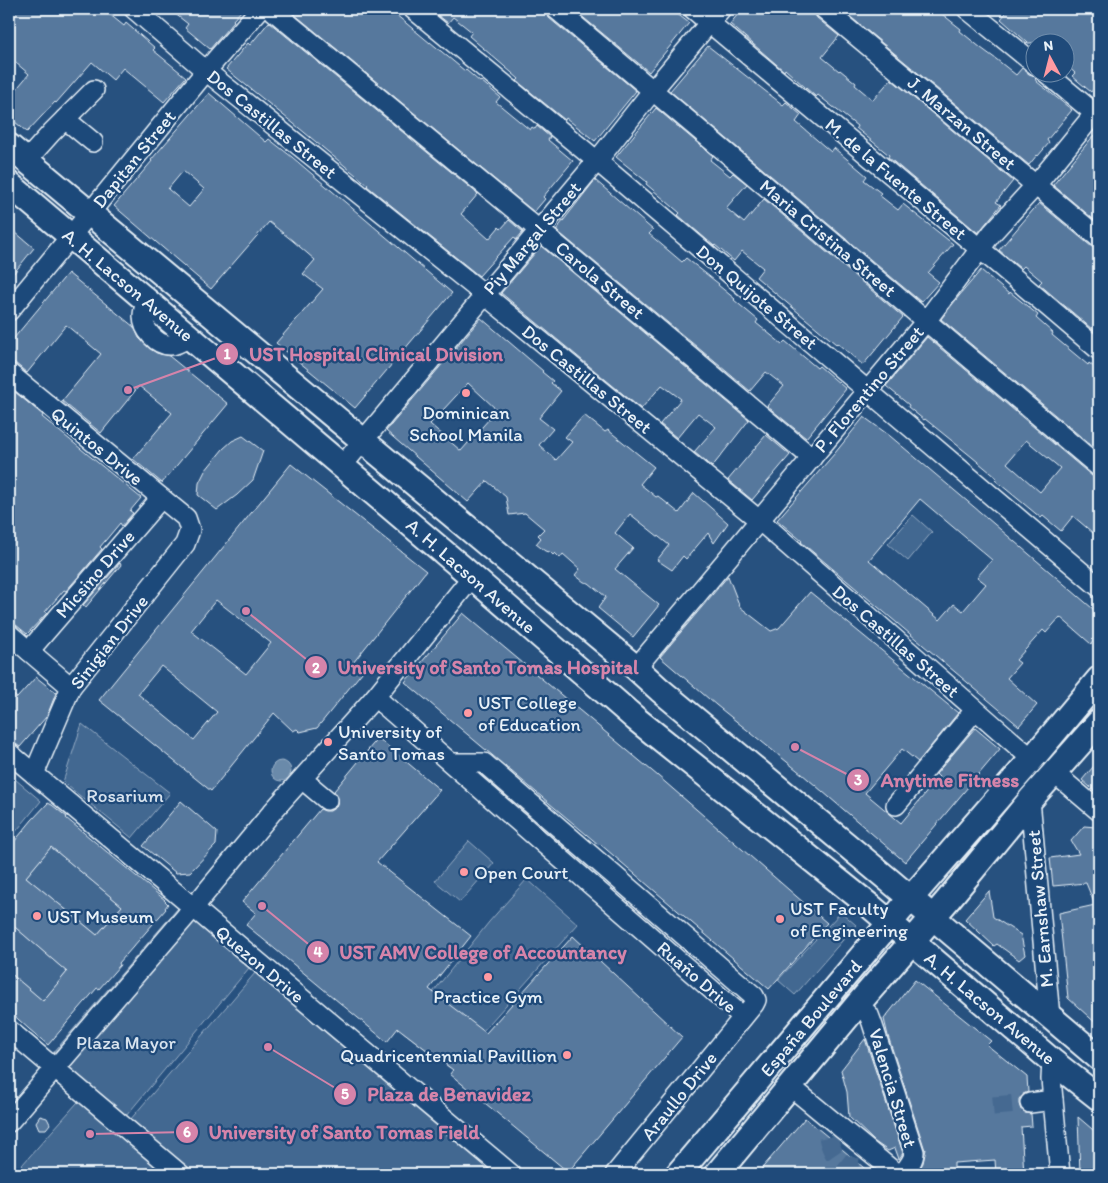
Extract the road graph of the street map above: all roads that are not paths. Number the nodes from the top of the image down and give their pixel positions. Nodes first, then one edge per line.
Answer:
1 (134, 9) edge
2 (260, 9) edge
3 (271, 9) edge
4 (413, 9) edge
5 (556, 9) edge
6 (693, 9) edge
7 (824, 9) edge
8 (967, 9) edge
9 (715, 16) edge
10 (1026, 57) edge
11 (206, 71) junction
12 (1058, 82) edge
13 (94, 90) dead end
14 (653, 90) junction
15 (1098, 112) edge
16 (65, 119) junction
17 (93, 142) dead end
18 (17, 154) edge
19 (597, 161) junction
20 (9, 184) edge
21 (1036, 185) junction
22 (90, 214) junction
23 (539, 230) junction
24 (70, 237) junction
25 (1099, 238) edge
26 (980, 248) junction
27 (485, 295) junction
28 (9, 311) edge
29 (926, 320) junction
30 (1099, 350) edge
31 (9, 374) edge
32 (867, 391) junction
33 (363, 440) junction
34 (812, 458) junction
35 (342, 466) junction
36 (1099, 467) edge
37 (161, 498) junction
38 (186, 518) joint
39 (759, 520) junction
40 (472, 577) junction
41 (1099, 587) edge
42 (9, 634) edge
43 (30, 651) junction
44 (636, 668) junction
45 (1099, 679) edge
46 (71, 687) junction
47 (375, 697) junction
48 (975, 710) junction
49 (1099, 722) edge
50 (9, 753) edge
51 (1032, 759) junction
52 (1053, 772) junction
53 (34, 774) junction
54 (302, 779) junction
55 (327, 800) dead end
56 (1030, 800) junction
57 (896, 805) dead end
58 (1099, 811) edge
59 (910, 899) junction
60 (193, 908) junction
61 (933, 917) junction
62 (890, 924) junction
63 (912, 941) junction
64 (858, 1004) junction
65 (743, 1017) joint
66 (1050, 1017) junction
67 (9, 1030) edge
68 (1099, 1058) edge
69 (1052, 1061) junction
70 (58, 1064) junction
71 (790, 1086) junction
72 (1099, 1098) edge
73 (1053, 1100) junction
74 (1030, 1103) tunnel mouth
75 (9, 1122) edge
76 (180, 1174) edge
77 (511, 1174) edge
78 (615, 1174) edge
79 (678, 1174) edge
80 (717, 1174) edge
81 (897, 1174) edge
82 (902, 1174) edge
83 (1060, 1174) edge

1 - 11 street, Dos Castillas Street
2 - 11 street, Dapitan Street
3 - 23 street, Carola Street
4 - 19 street, Don Quijote Street
5 - 14 street, Maria Cristina Street
6 - 9 street, M. de la Fuente Street
7 - 21 street, J. Marzan Street
8 - 10 street
9 - 14 street, Piy Margal Street
9 - 26 street, M. de la Fuente Street
11 - 22 street, Dapitan Street
11 - 27 street, Dos Castillas Street
12 - 15 street
13 - 16 street
14 - 19 street, Piy Margal Street
14 - 29 street, Maria Cristina Street
15 - 21 street, P. Florentino Street
16 - 17 street
16 - 18 street
18 - 22 main road, A. H. Lacson Avenue
19 - 23 street, Piy Margal Street
19 - 32 street, Don Quijote Street
20 - 24 main road, A. H. Lacson Avenue
21 - 25 street, J. Marzan Street
21 - 26 street, P. Florentino Street
22 - 24 street, Dapitan Street
22 - 33 main road, A. H. Lacson Avenue
23 - 27 street, Piy Margal Street
23 - 34 street, Carola Street
24 - 28 street, Dapitan Street
24 - 35 main road, A. H. Lacson Avenue
26 - 29 street, P. Florentino Street
26 - 30 street, M. de la Fuente Street
27 - 33 street, Piy Margal Street
27 - 39 street, Dos Castillas Street
29 - 32 street, P. Florentino Street
29 - 36 street, Maria Cristina Street
31 - 37 street, Quintos Drive
32 - 34 street, P. Florentino Street
32 - 41 street, Don Quijote Street
33 - 35 street, Piy Margal Street
33 - 44 main road, A. H. Lacson Avenue
34 - 39 street, P. Florentino Street
35 - 40 main road, A. H. Lacson Avenue
37 - 38 street, Quintos Drive
37 - 43 street, Micsino Drive
38 - 46 street, Sinigian Drive
39 - 44 street, P. Florentino Street
39 - 48 street, Dos Castillas Street
40 - 47 street
40 - 62 main road, A. H. Lacson Avenue
42 - 43 street
43 - 46 street
44 - 59 main road, A. H. Lacson Avenue
45 - 51 main road, España Boulevard
46 - 53 street, Sinigian Drive
47 - 54 street
47 - 65 street, Ruaño Drive
48 - 51 street, Dos Castillas Street
48 - 57 street
49 - 52 main road, España Boulevard
50 - 53 street, Quezon Drive
51 - 59 main road, España Boulevard
52 - 56 main road, España Boulevard
52 - 58 street
53 - 60 street, Quezon Drive
54 - 55 street
54 - 60 street
56 - 61 main road, España Boulevard
56 - 66 street, M. Earnshaw Street
59 - 61 main road, A. H. Lacson Avenue
59 - 62 main road, España Boulevard
60 - 70 street
60 - 77 street, Quezon Drive
61 - 63 main road, España Boulevard
61 - 66 main road, A. H. Lacson Avenue
62 - 63 main road, A. H. Lacson Avenue
62 - 79 main road, España Boulevard
63 - 64 main road, España Boulevard
63 - 69 main road, A. H. Lacson Avenue
64 - 71 main road, España Boulevard
64 - 82 street, Valencia Street
65 - 78 street, Araullo Drive
66 - 68 main road, A. H. Lacson Avenue
67 - 70 street
69 - 72 main road, A. H. Lacson Avenue
69 - 73 street
70 - 75 street
70 - 76 street
71 - 80 main road, España Boulevard
71 - 81 street
73 - 74 street
73 - 83 street

